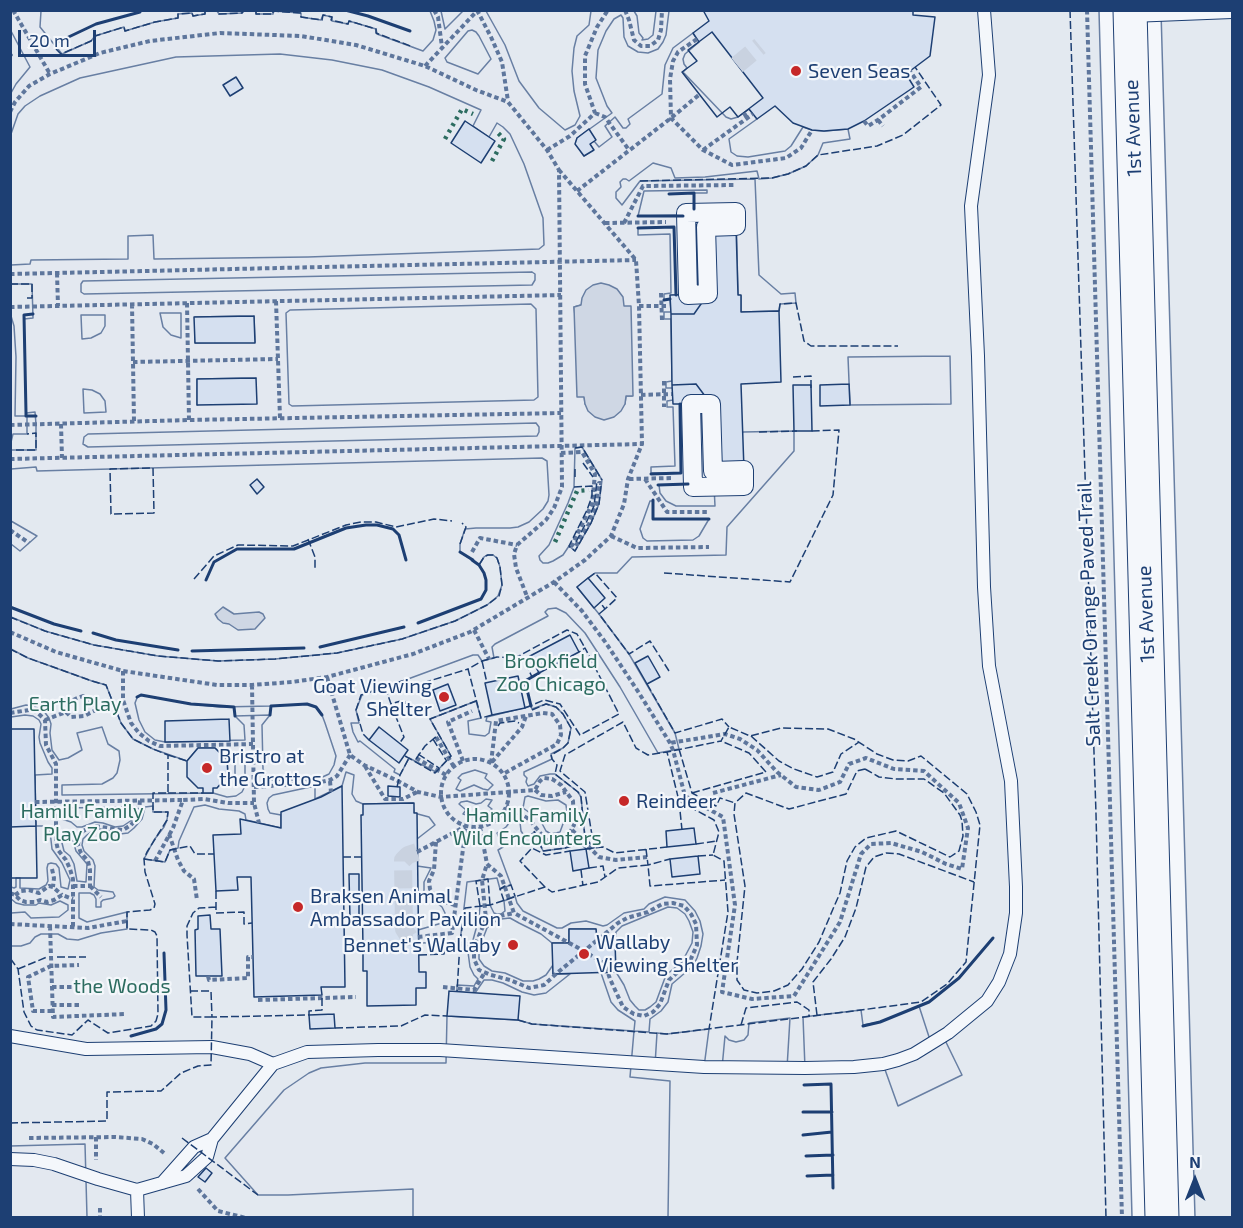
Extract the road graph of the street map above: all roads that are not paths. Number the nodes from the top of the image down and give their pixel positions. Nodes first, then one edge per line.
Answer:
1 (984, 10) edge
2 (1233, 12) edge
3 (1130, 13) edge
4 (736, 226) joint
5 (691, 404) joint
6 (10, 1036) edge
7 (273, 1065) junction
8 (10, 1159) edge
9 (137, 1190) junction
10 (138, 1218) edge
11 (1162, 1218) edge

1 - 7 lane
2 - 3 lane
3 - 11 main road, 1st Avenue
4 - 4 street
5 - 5 street
6 - 7 lane
7 - 9 lane
8 - 9 lane
9 - 10 lane

